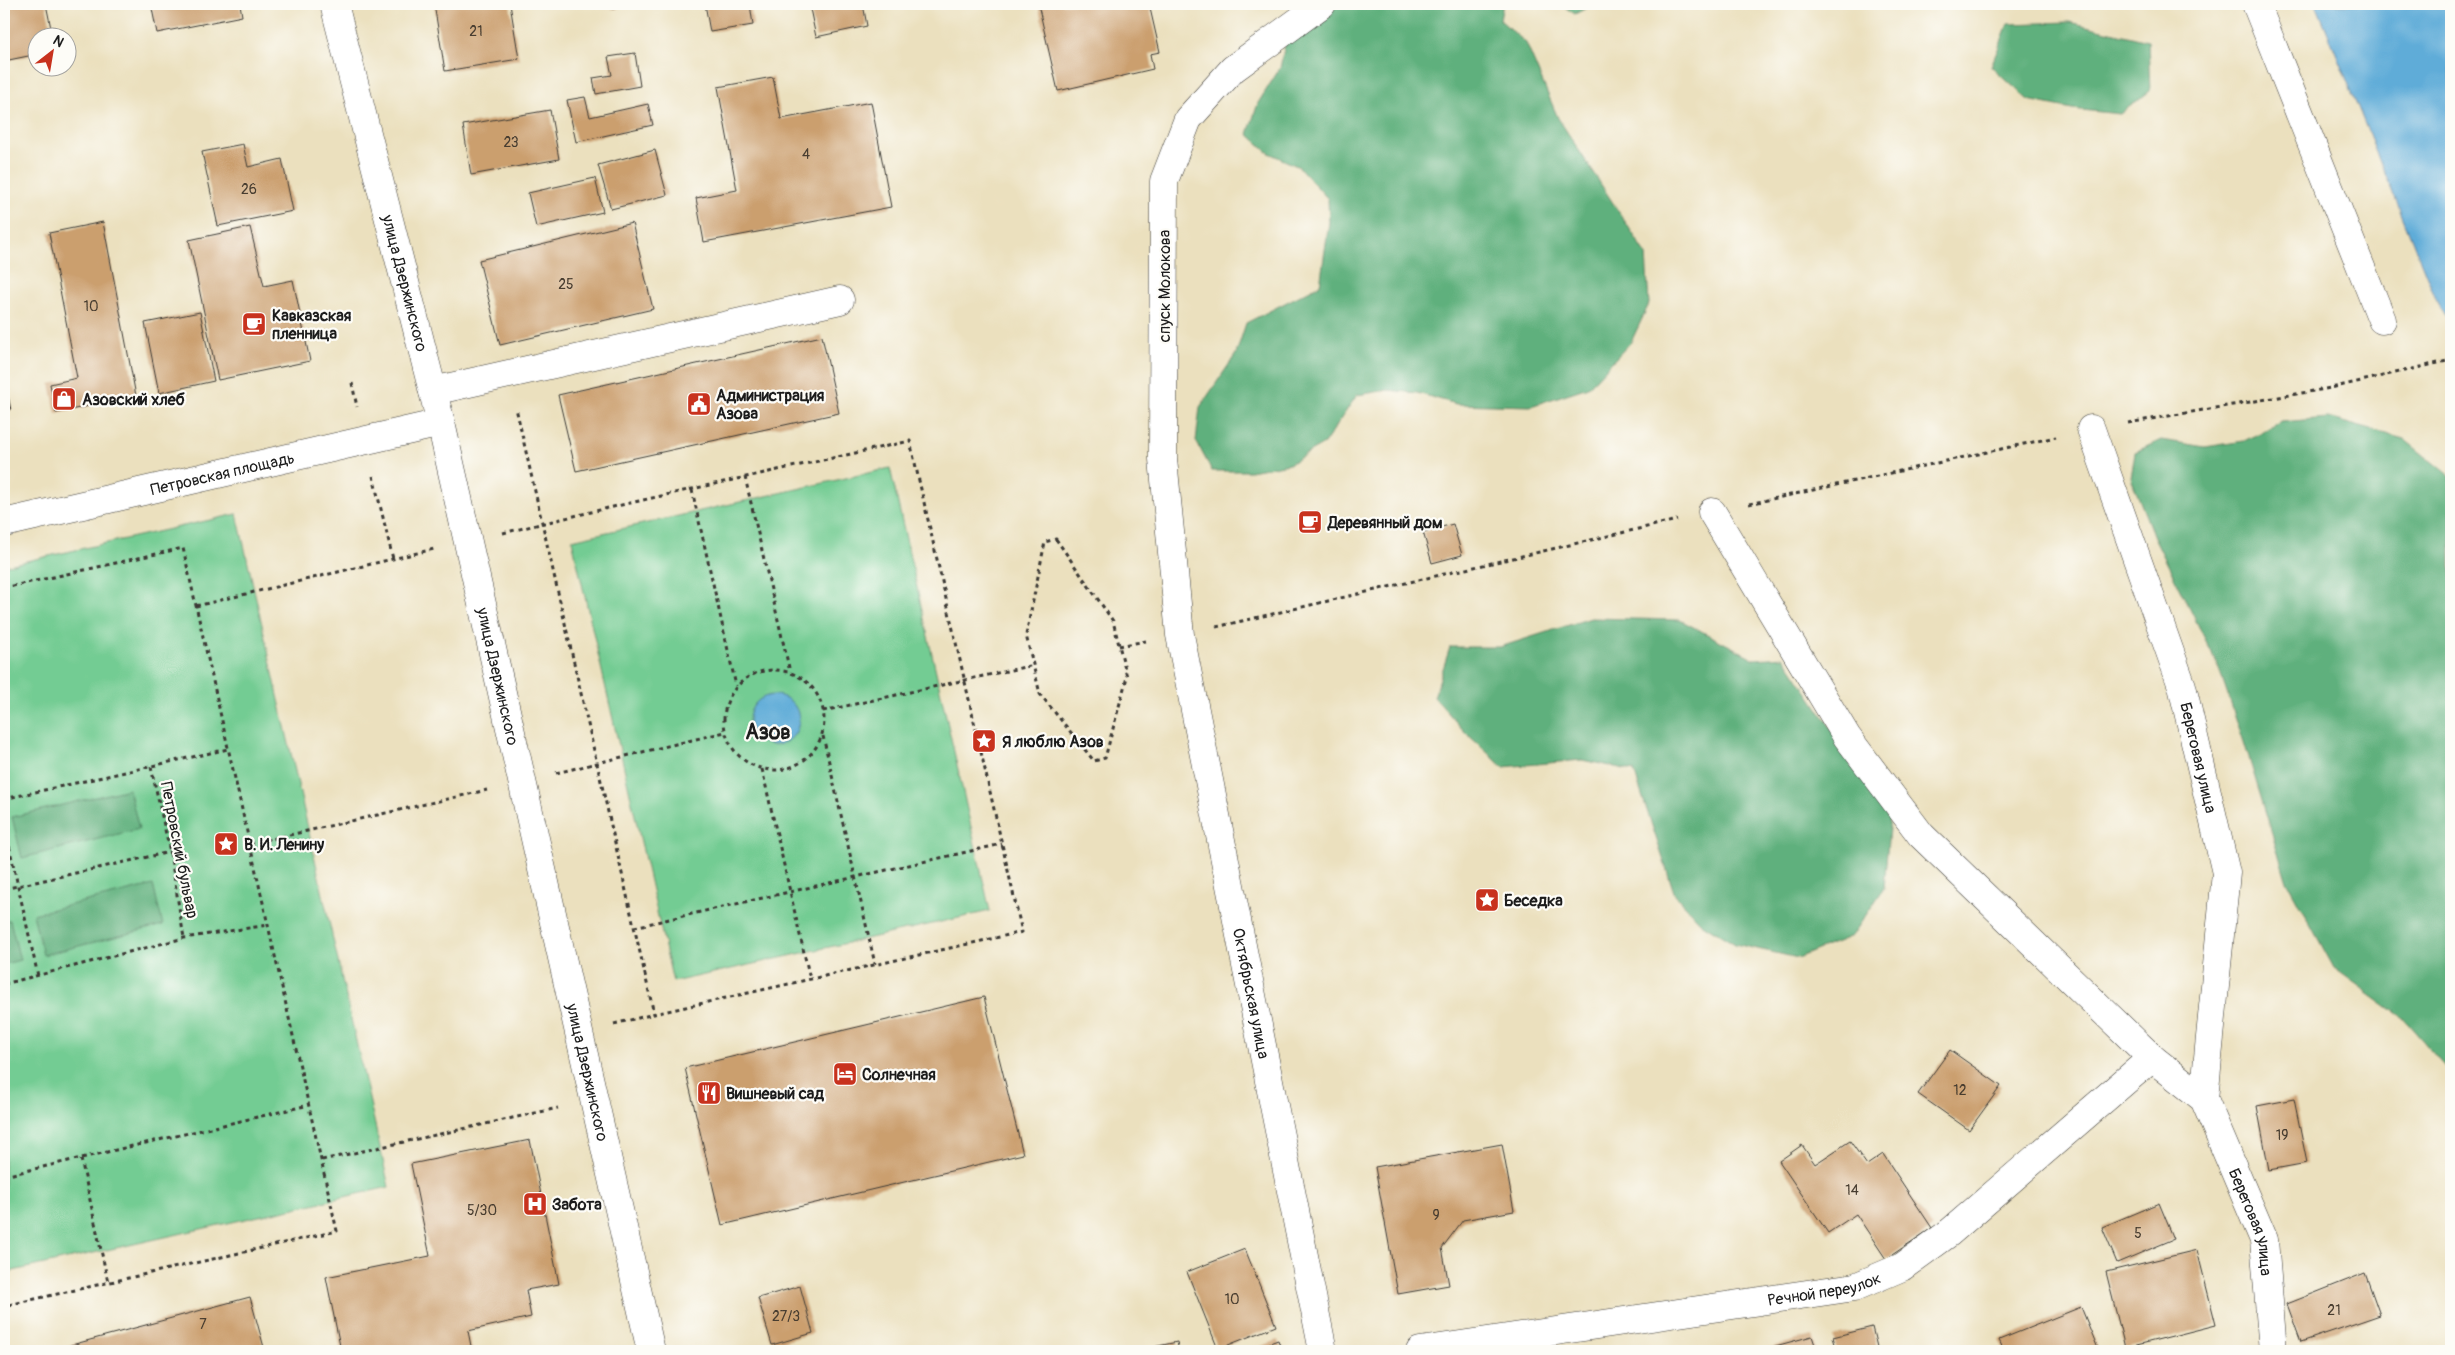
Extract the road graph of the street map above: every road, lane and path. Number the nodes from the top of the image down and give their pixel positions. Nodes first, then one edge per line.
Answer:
1 (334, 4) edge
2 (1322, 4) edge
3 (2256, 4) edge
4 (840, 300) dead end
5 (2382, 320) dead end
6 (2451, 360) edge
7 (508, 374) junction
8 (433, 391) junction
9 (441, 423) junction
10 (2091, 429) junction
11 (745, 477) junction
12 (692, 490) junction
13 (1712, 512) junction
14 (4, 523) edge
15 (542, 523) junction
16 (468, 541) junction
17 (4, 588) edge
18 (196, 606) junction
19 (1180, 635) junction
20 (1034, 665) junction
21 (790, 672) junction
22 (964, 679) junction
23 (736, 686) junction
24 (823, 711) junction
25 (726, 732) junction
26 (822, 734) junction
27 (228, 749) junction
28 (597, 761) junction
29 (151, 766) junction
30 (762, 769) junction
31 (523, 782) junction
32 (4, 799) edge
33 (4, 823) edge
34 (250, 844) junction
35 (1002, 844) junction
36 (170, 852) junction
37 (855, 877) junction
38 (18, 886) junction
39 (4, 889) edge
40 (790, 892) junction
41 (268, 926) junction
42 (634, 927) junction
43 (184, 938) junction
44 (875, 964) junction
45 (38, 976) junction
46 (810, 979) junction
47 (4, 984) edge
48 (2152, 1058) junction
49 (2204, 1099) junction
50 (594, 1100) junction
51 (309, 1105) junction
52 (81, 1159) junction
53 (322, 1160) junction
54 (4, 1176) edge
55 (108, 1282) junction
56 (4, 1306) edge
57 (651, 1351) edge
58 (1323, 1351) edge
59 (1420, 1351) edge
60 (2273, 1351) edge

1 - 8 street, улица Дзержинского
2 - 19 street, спуск Молокова
3 - 5 street
4 - 7 street
6 - 10 path
7 - 8 street
7 - 15 path
8 - 9 street, улица Дзержинского
9 - 14 street, Петровская площадь
9 - 16 street, улица Дзержинского
10 - 13 path
10 - 49 street, Береговая улица
11 - 12 path
11 - 21 path
11 - 22 path
12 - 15 path
12 - 23 path
13 - 19 path
13 - 48 street, Береговая улица
15 - 28 path
16 - 18 path
16 - 31 street, улица Дзержинского
17 - 18 path
18 - 27 path
19 - 58 street, Октябрьская улица
20 - 20 path
20 - 22 path
21 - 23 path
21 - 24 path
22 - 24 path
22 - 35 path
23 - 25 path
24 - 26 path
25 - 28 path
25 - 30 path
26 - 30 path
26 - 37 path
27 - 29 path
27 - 34 path
28 - 31 path
28 - 42 path
29 - 32 path
29 - 36 path, Петровский бульвар
30 - 40 path
31 - 34 path
31 - 50 street, улица Дзержинского
33 - 38 path
34 - 41 path
35 - 37 path
35 - 44 path
36 - 38 path
36 - 43 path, Петровский бульвар
37 - 40 path
37 - 44 path
38 - 39 path
38 - 45 path
40 - 42 path
40 - 46 path
41 - 43 path
41 - 51 path
42 - 46 path
43 - 45 path
44 - 46 path
45 - 47 path
48 - 49 street, Береговая улица
48 - 59 street, Речной переулок
49 - 60 street, Береговая улица
50 - 53 path
50 - 57 street, улица Дзержинского
51 - 52 path
51 - 53 path
52 - 54 path
52 - 55 path
53 - 55 path
55 - 56 path

